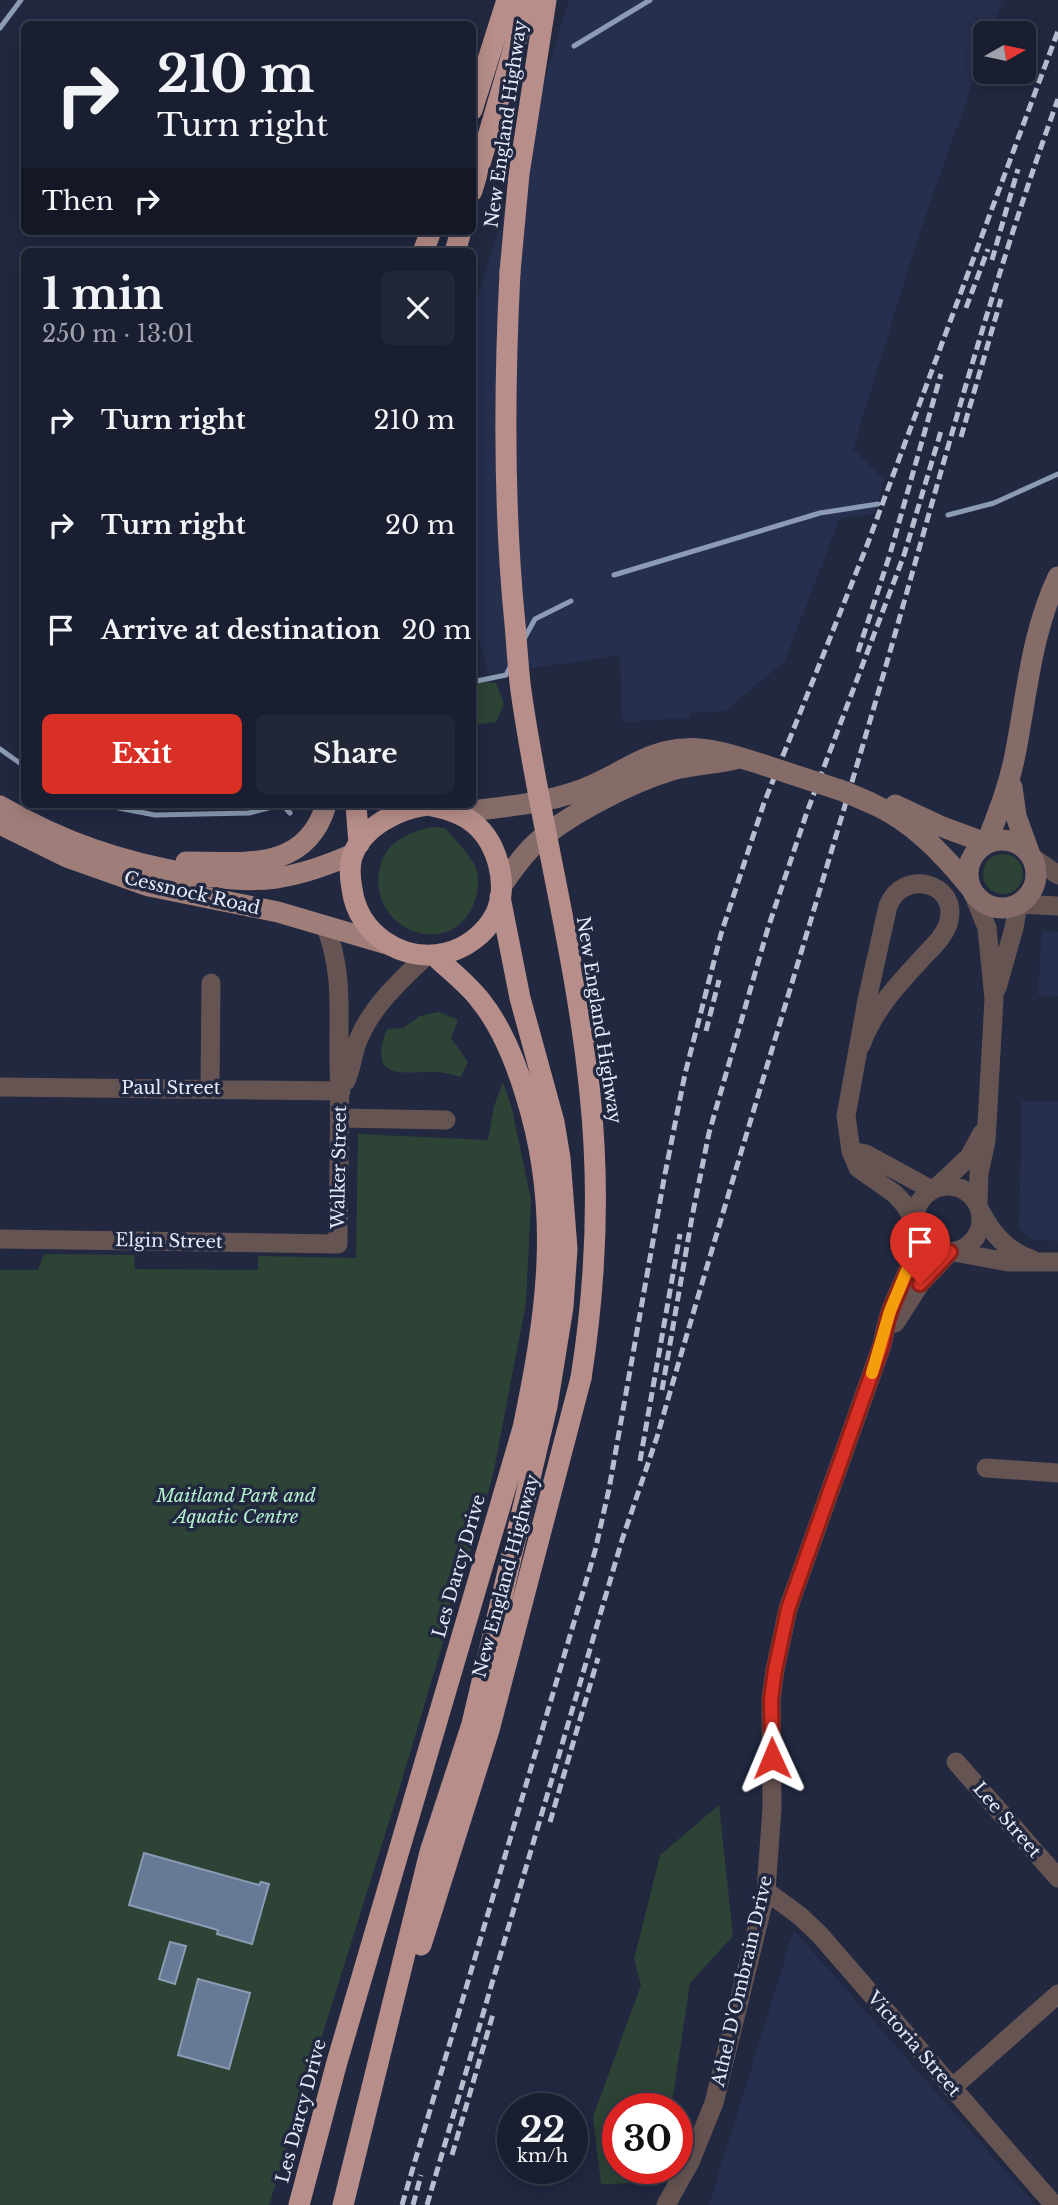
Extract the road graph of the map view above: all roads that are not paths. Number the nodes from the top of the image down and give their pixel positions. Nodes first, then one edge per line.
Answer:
1 (507, 0) edge
2 (528, 0) edge
3 (545, 0) edge
4 (476, 97) edge
5 (476, 177) edge
6 (1058, 577) edge
7 (1015, 757) junction
8 (741, 758) junction
9 (872, 801) junction
10 (0, 806) edge
11 (476, 806) edge
12 (325, 808) edge
13 (356, 808) edge
14 (409, 808) edge
15 (446, 808) edge
16 (0, 824) edge
17 (987, 843) junction
18 (356, 849) junction
19 (1030, 854) junction
20 (128, 861) junction
21 (1058, 875) edge
22 (972, 890) junction
23 (501, 891) junction
24 (1019, 904) junction
25 (1058, 906) edge
26 (325, 925) junction
27 (390, 945) junction
28 (430, 956) junction
29 (211, 983) dead end
30 (994, 999) junction
31 (861, 1045) junction
32 (0, 1087) edge
33 (209, 1088) junction
34 (341, 1091) junction
35 (988, 1106) junction
36 (340, 1118) junction
37 (446, 1120) dead end
38 (851, 1151) junction
39 (934, 1189) junction
40 (979, 1207) junction
41 (916, 1227) junction
42 (0, 1239) edge
43 (338, 1244) joint
44 (952, 1252) junction
45 (1052, 1262) edge
46 (882, 1345) junction
47 (986, 1468) dead end
48 (1058, 1473) edge
49 (956, 1762) dead end
50 (1058, 1878) edge
51 (766, 1891) junction
52 (1058, 1994) edge
53 (952, 2088) junction
54 (369, 2107) junction
55 (299, 2205) edge
56 (343, 2205) edge
57 (666, 2205) edge
58 (1054, 2205) edge

1 - 4 highway, New England Highway
2 - 5 highway
3 - 54 highway, New England Highway, bridge
6 - 7 main road
7 - 17 main road
7 - 19 main road
8 - 9 main road, bridge
8 - 11 main road
8 - 23 main road
9 - 17 main road
9 - 22 main road
10 - 20 main road, Cessnock Road
12 - 20 main road
13 - 18 highway
14 - 18 highway
15 - 23 highway
16 - 26 main road, Cessnock Road
17 - 19 main road
17 - 22 main road
18 - 20 main road, Cessnock Road
18 - 27 highway
19 - 21 street
19 - 24 main road
22 - 24 main road
22 - 30 street
23 - 28 highway
23 - 54 highway
24 - 25 street
24 - 30 street
26 - 27 main road, Cessnock Road
26 - 34 street, Walker Street
27 - 28 highway
28 - 34 street, Walker Street
28 - 55 highway, Les Darcy Drive
29 - 33 street
30 - 35 street
31 - 31 street
31 - 38 street
32 - 33 street, Paul Street
33 - 34 street, Paul Street
34 - 36 street, Walker Street
35 - 39 street
35 - 40 street
36 - 37 street
36 - 43 street, Walker Street
38 - 39 street
38 - 41 street
39 - 40 street
39 - 41 street
40 - 44 street
40 - 45 street
41 - 44 street
41 - 46 street, Athel D'Ombrain Drive
42 - 43 street, Elgin Street
44 - 45 street
44 - 46 street, Athel D'Ombrain Drive
46 - 51 street, Athel D'Ombrain Drive
47 - 48 street
49 - 50 street, Lee Street
51 - 53 street, Victoria Street
51 - 57 street, Athel D'Ombrain Drive
52 - 53 street
53 - 58 street, Victoria Street
54 - 56 highway

